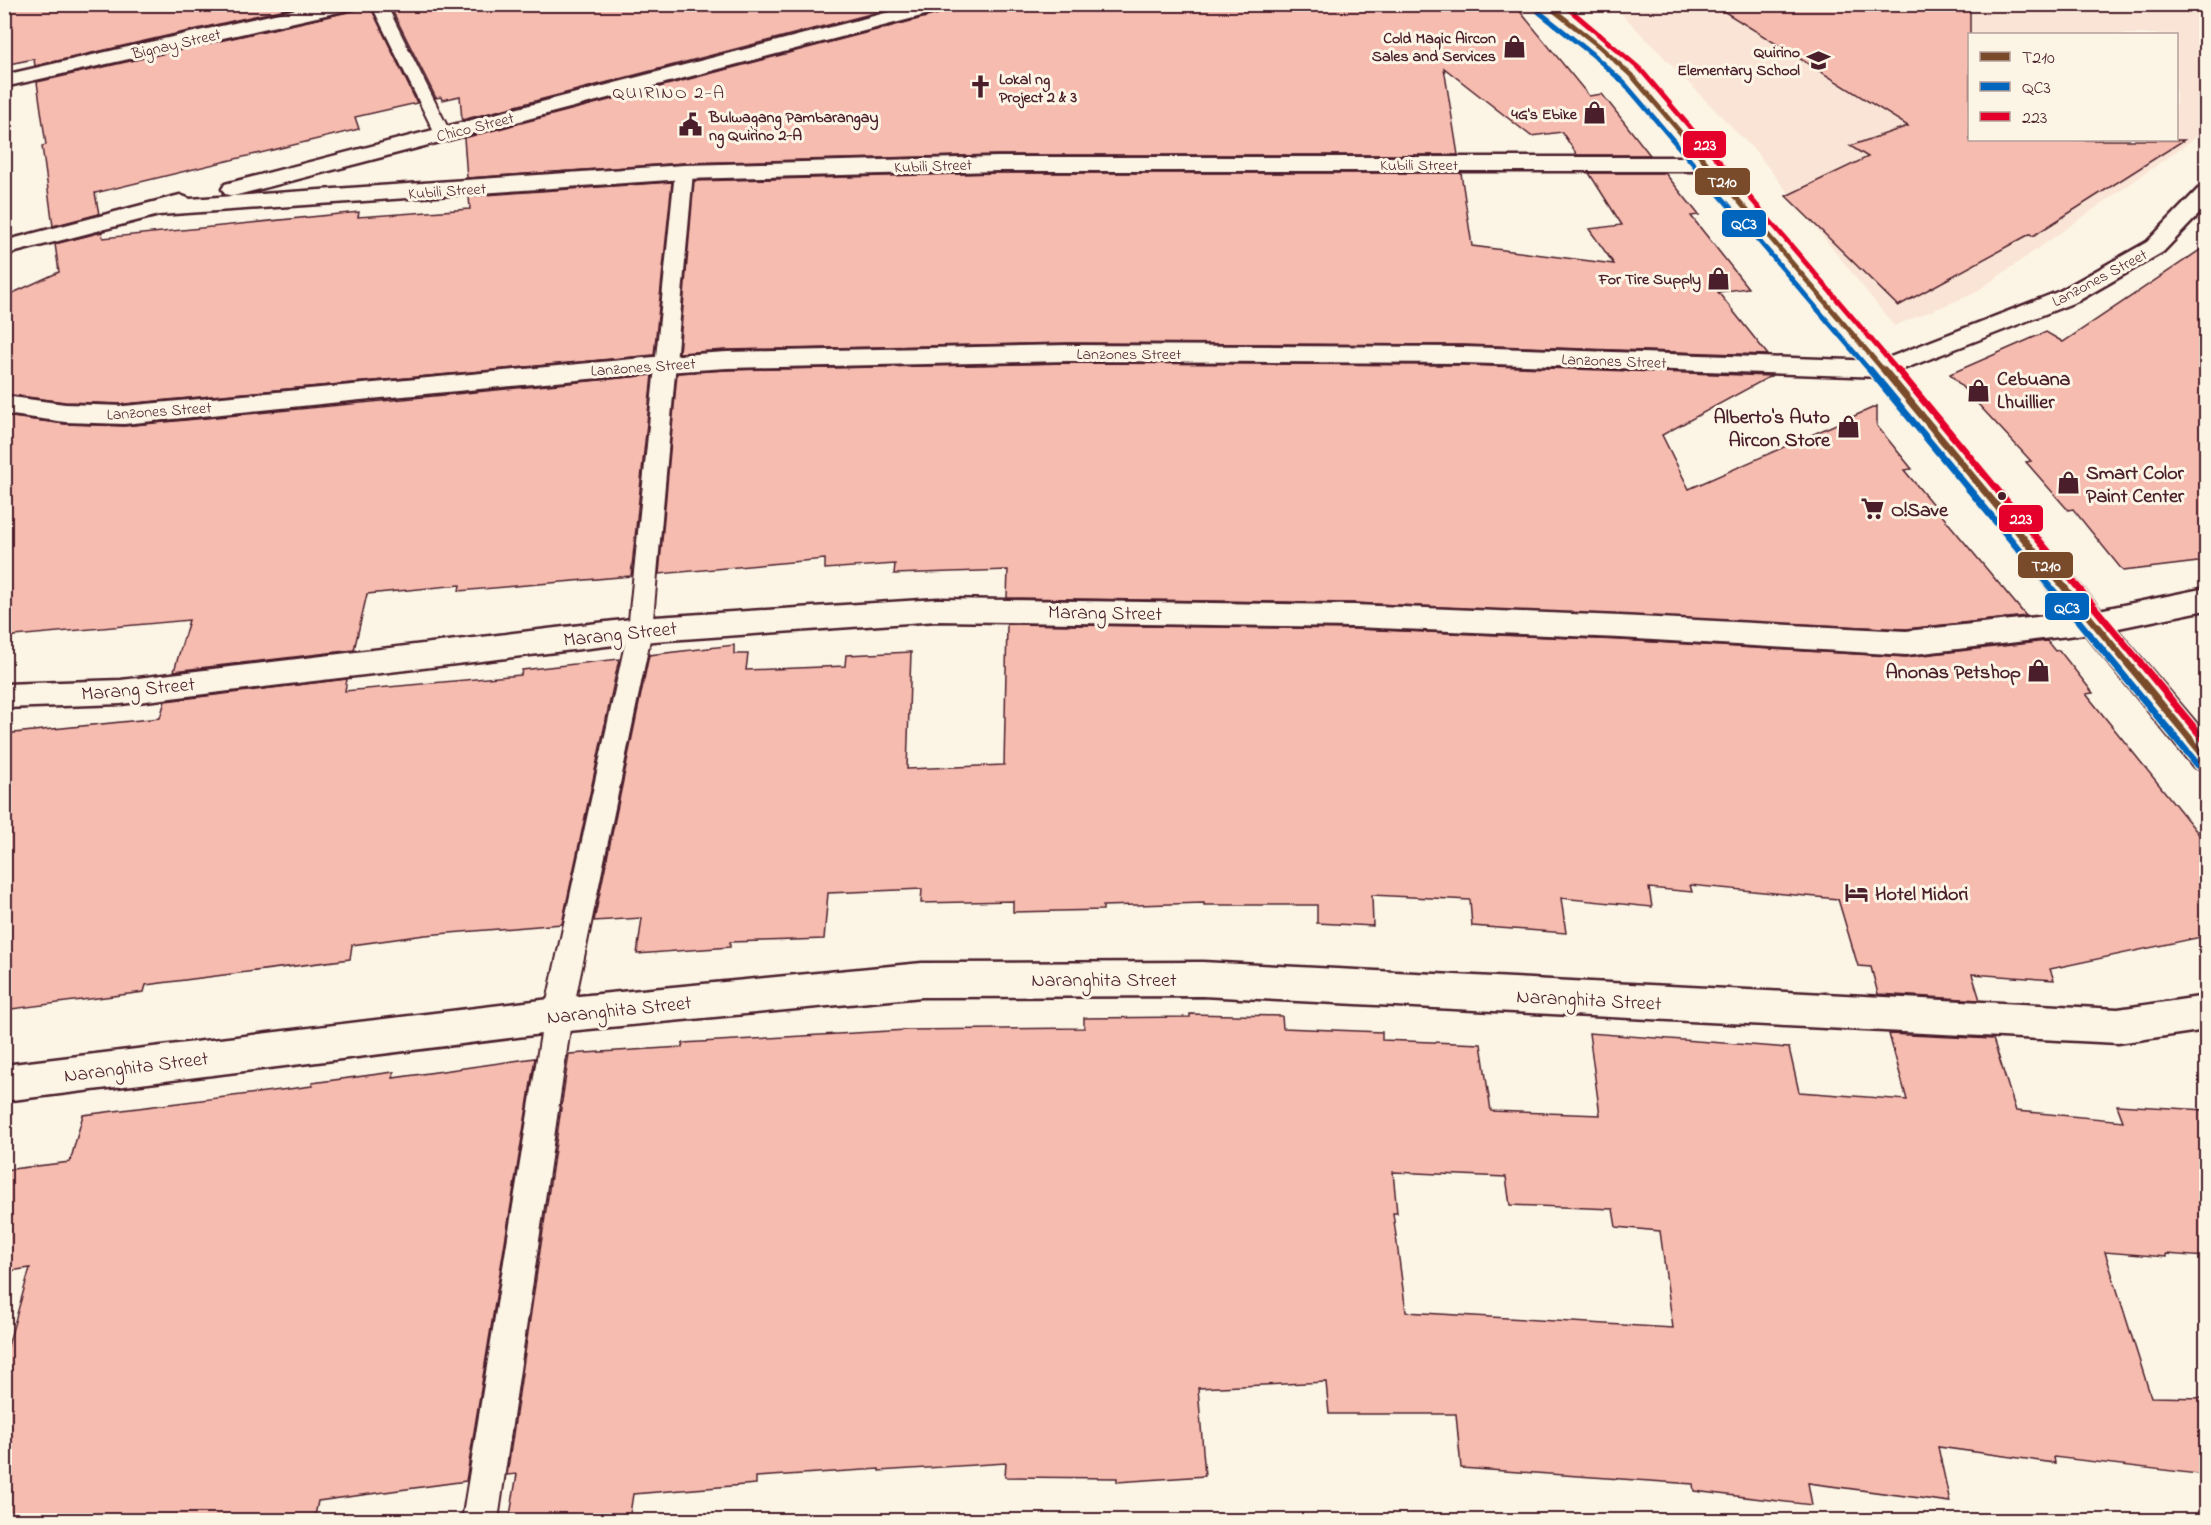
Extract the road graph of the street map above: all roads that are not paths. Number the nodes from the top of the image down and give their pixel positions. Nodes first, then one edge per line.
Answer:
1 (348, 4) edge
2 (378, 4) edge
3 (945, 4) edge
4 (1550, 5) edge
5 (4, 81) edge
6 (443, 134) junction
7 (1707, 164) junction
8 (684, 172) junction
9 (2206, 194) edge
10 (160, 208) junction
11 (4, 248) edge
12 (665, 364) junction
13 (1883, 369) junction
14 (4, 405) edge
15 (2206, 599) edge
16 (2094, 622) junction
17 (640, 630) junction
18 (4, 696) edge
19 (2206, 758) edge
20 (2206, 1013) edge
21 (558, 1015) junction
22 (4, 1083) edge
23 (480, 1521) edge

1 - 5 street, Bignay Street
2 - 6 lane
3 - 6 street, Chico Street
4 - 7 street
6 - 10 street, Chico Street
7 - 8 street, Kubili Street
7 - 13 street
8 - 10 street, Kubili Street
8 - 12 lane
9 - 13 street, Lanzones Street
10 - 11 street, Chico Street
12 - 13 street, Lanzones Street
12 - 14 street, Lanzones Street
12 - 17 lane
13 - 16 street
15 - 16 street, Marang Street
16 - 17 street, Marang Street
16 - 19 street
17 - 18 street, Marang Street
17 - 21 lane
20 - 21 street, Naranghita Street
21 - 22 street, Naranghita Street
21 - 23 lane

